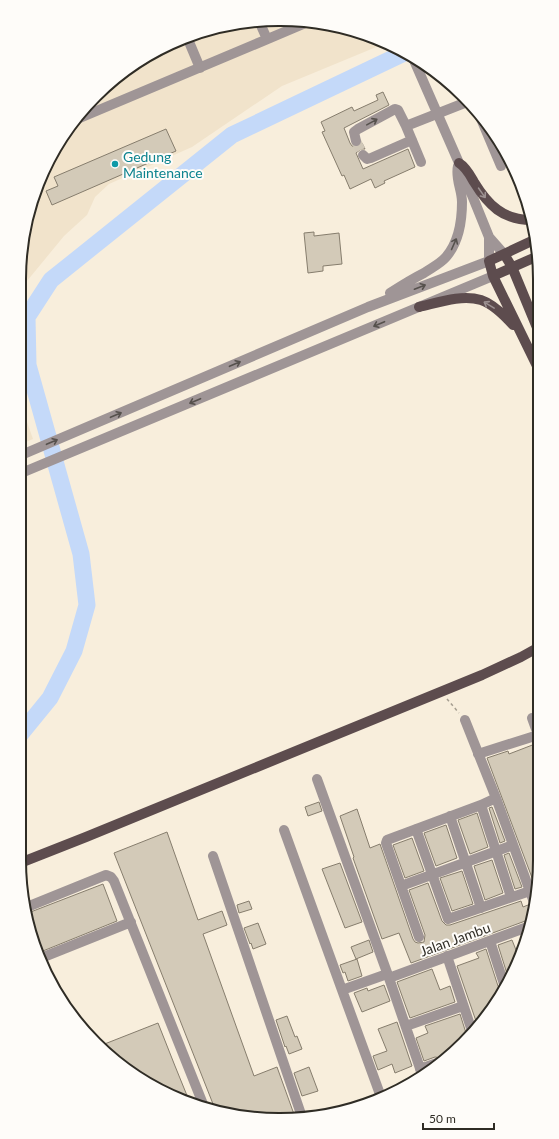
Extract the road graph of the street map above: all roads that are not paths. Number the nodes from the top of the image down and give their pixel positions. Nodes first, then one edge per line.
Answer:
1 (262, 27) edge
2 (296, 27) edge
3 (267, 39) junction
4 (190, 42) edge
5 (416, 66) edge
6 (200, 68) junction
7 (462, 104) edge
8 (437, 113) junction
9 (86, 115) edge
10 (406, 126) junction
11 (488, 135) edge
12 (412, 140) junction
13 (356, 141) dead end
14 (363, 155) dead end
15 (421, 162) dead end
16 (459, 163) junction
17 (500, 166) dead end
18 (525, 219) edge
19 (489, 237) junction
20 (530, 242) edge
21 (504, 254) junction
22 (532, 259) edge
23 (489, 261) junction
24 (512, 268) junction
25 (493, 276) junction
26 (368, 307) junction
27 (419, 307) junction
28 (533, 318) edge
29 (518, 330) junction
30 (533, 358) edge
31 (26, 453) edge
32 (26, 471) edge
33 (533, 650) edge
34 (532, 718) dead end
35 (465, 720) road end
36 (533, 721) edge
37 (533, 740) edge
38 (478, 754) junction
39 (317, 779) dead end
40 (496, 798) junction
41 (481, 805) junction
42 (450, 816) junction
43 (416, 829) junction
44 (284, 830) dead end
45 (513, 845) junction
46 (496, 851) junction
47 (213, 856) dead end
48 (26, 861) edge
49 (465, 862) junction
50 (431, 874) junction
51 (401, 886) junction
52 (530, 891) joint
53 (511, 897) junction
54 (30, 906) edge
55 (481, 908) junction
56 (131, 922) junction
57 (523, 929) edge
58 (419, 937) dead end
59 (490, 941) junction
60 (45, 956) edge
61 (447, 956) junction
62 (388, 976) junction
63 (503, 980) edge
64 (342, 990) junction
65 (463, 1006) junction
66 (406, 1026) junction
67 (470, 1027) edge
68 (421, 1070) edge
69 (379, 1093) edge
70 (202, 1101) edge
71 (300, 1112) edge

1 - 3 street
2 - 3 street
3 - 6 street
4 - 6 street
5 - 8 street
6 - 9 street
7 - 8 street
8 - 10 street
8 - 16 street
10 - 12 street
13 -> 10 street
11 - 17 street
12 - 14 street
12 - 15 street
16 -> 18 main road
16 - 19 street
26 -> 16 street
19 - 21 street
19 - 23 street
20 - 21 main road
21 - 23 main road
21 - 24 main road
22 - 24 main road
23 - 25 main road
26 -> 23 street
24 - 25 main road
24 - 28 main road
25 - 27 street
25 - 29 main road
31 -> 26 street
29 -> 27 main road
27 -> 32 street
29 - 30 main road
33 - 48 main road
34 - 36 street
35 - 38 street
37 - 38 street
38 - 40 street
39 - 62 street
40 - 41 street
40 - 45 street
41 - 42 street
41 - 46 street
42 - 43 street
42 - 49 street
43 - 50 street
43 - 51 street
44 - 64 street
45 - 46 street
45 - 52 street
46 - 49 street
46 - 53 street
47 - 71 street
49 - 50 street
49 - 55 street
50 - 51 street
50 - 55 street
51 - 58 street
52 - 53 street
53 - 55 street
54 - 56 street
56 - 60 street
56 - 70 street
57 - 59 street, Jalan Jambu
59 - 61 street, Jalan Jambu
59 - 63 street
61 - 62 street, Jalan Jambu
61 - 65 street
62 - 64 street, Jalan Jambu
62 - 66 street
64 - 69 street
65 - 66 street
65 - 67 street
66 - 68 street

